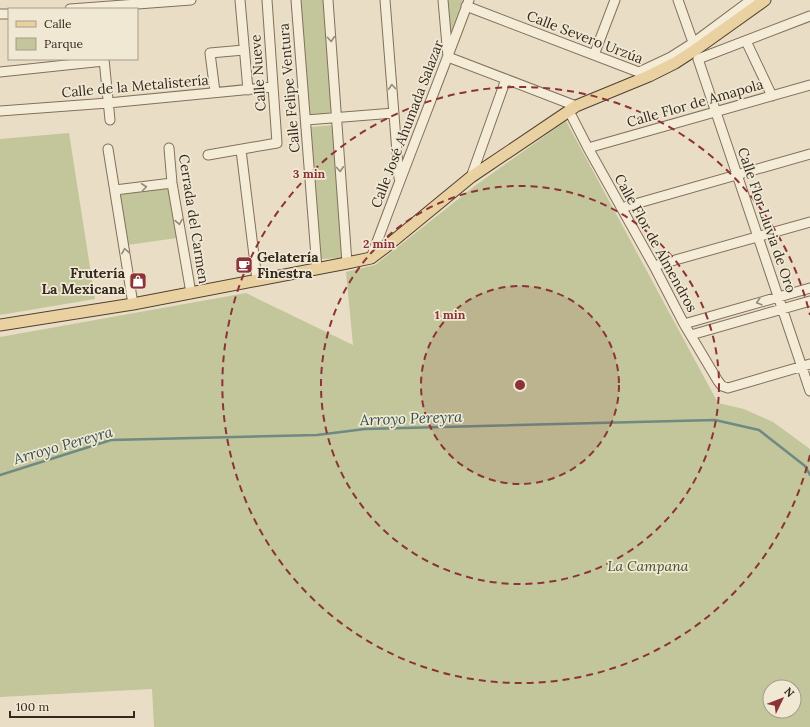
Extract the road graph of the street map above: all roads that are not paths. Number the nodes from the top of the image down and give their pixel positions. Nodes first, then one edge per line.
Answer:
1 (191, 0) edge
2 (240, 0) edge
3 (267, 0) edge
4 (296, 0) edge
5 (328, 0) edge
6 (385, 0) edge
7 (443, 0) edge
8 (678, 0) edge
9 (751, 0) edge
10 (766, 0) edge
11 (612, 1) edge
12 (467, 3) edge
13 (105, 5) edge
14 (79, 8) edge
15 (740, 8) edge
16 (810, 16) edge
17 (746, 41) junction
18 (244, 50) junction
19 (696, 51) junction
20 (594, 55) junction
21 (448, 57) junction
22 (104, 60) edge
23 (0, 72) edge
24 (639, 72) junction
25 (649, 76) junction
26 (506, 79) junction
27 (810, 85) edge
28 (273, 87) junction
29 (248, 90) junction
30 (215, 92) junction
31 (772, 96) junction
32 (108, 103) junction
33 (572, 108) junction
34 (0, 111) edge
35 (716, 112) junction
36 (394, 113) junction
37 (337, 118) junction
38 (110, 120) dead end
39 (306, 120) junction
40 (108, 148) dead end
41 (169, 148) dead end
42 (588, 148) junction
43 (241, 150) junction
44 (208, 154) dead end
45 (810, 154) edge
46 (737, 175) junction
47 (471, 177) junction
48 (399, 181) junction
49 (172, 183) junction
50 (115, 190) junction
51 (621, 208) junction
52 (810, 222) edge
53 (758, 237) junction
54 (371, 258) junction
55 (347, 264) junction
56 (654, 266) junction
57 (317, 269) junction
58 (257, 280) junction
59 (810, 288) edge
60 (191, 293) junction
61 (778, 297) junction
62 (810, 301) edge
63 (133, 304) junction
64 (782, 309) junction
65 (684, 324) junction
66 (0, 325) edge
67 (691, 336) junction
68 (806, 366) edge
69 (810, 391) edge

1 - 13 street
2 - 18 street
3 - 28 street, Calle Nueve
4 - 39 street, Calle Felipe Ventura
5 -> 37 street
36 -> 6 street
7 - 21 street
8 - 19 street, Calle Flor Lluvia de Oro
9 - 15 street
10 - 15 main road
11 - 20 street
12 - 20 street, Calle Severo Urzúa
12 - 21 street, Calle José Ahumada Salazar
13 - 14 street
15 - 19 main road
16 - 17 street
17 - 19 street
17 - 31 street
18 - 29 street
18 - 30 street
19 - 24 street
19 - 25 main road
19 - 35 street, Calle Flor Lluvia de Oro
20 - 24 street, Calle Severo Urzúa
21 - 26 street
21 - 48 street, Calle José Ahumada Salazar
22 - 23 street
22 - 32 street
24 - 25 street, Calle Severo Urzúa
25 - 33 main road
26 - 33 street
26 - 47 street
27 - 31 street, Calle Flor de Amapola
28 - 29 street, Calle de la Metalistería
28 - 43 street, Calle Nueve
29 - 30 street, Calle de la Metalistería
30 - 32 street, Calle de la Metalistería
31 - 35 street, Calle Flor de Amapola
32 - 34 street, Calle de la Metalistería
32 - 38 street
33 - 42 street, Calle Flor de Almendros
33 - 47 main road
35 - 42 street, Calle Flor de Amapola
35 - 46 street, Calle Flor Lluvia de Oro
36 - 37 street
36 - 48 street
37 - 39 street
37 -> 55 street
39 - 57 street, Calle Felipe Ventura
40 - 50 street
41 - 49 street, Cerrada del Carmen
42 - 51 street, Calle Flor de Almendros
43 - 44 street
43 - 58 street
45 - 46 street
46 - 51 street
46 - 53 street, Calle Flor Lluvia de Oro
47 - 54 main road
48 - 54 street, Calle José Ahumada Salazar
50 -> 49 street
49 -> 60 street, Cerrada del Carmen
63 -> 50 street
51 - 56 street, Calle Flor de Almendros
52 - 53 street
53 - 56 street
53 - 61 street, Calle Flor Lluvia de Oro
54 - 55 main road
55 - 57 main road
56 - 65 street, Calle Flor de Almendros
57 - 58 main road
58 - 60 main road
59 - 61 street
60 - 63 main road
61 - 64 street, Calle Flor Lluvia de Oro
61 -> 65 street
62 - 64 street
63 - 66 main road
64 - 67 street
64 - 68 street, Calle Flor Lluvia de Oro
65 - 67 street, Calle Flor de Almendros
67 - 68 street, Calle Flor de Almendros
68 - 69 street, Calle Flor Lluvia de Oro

